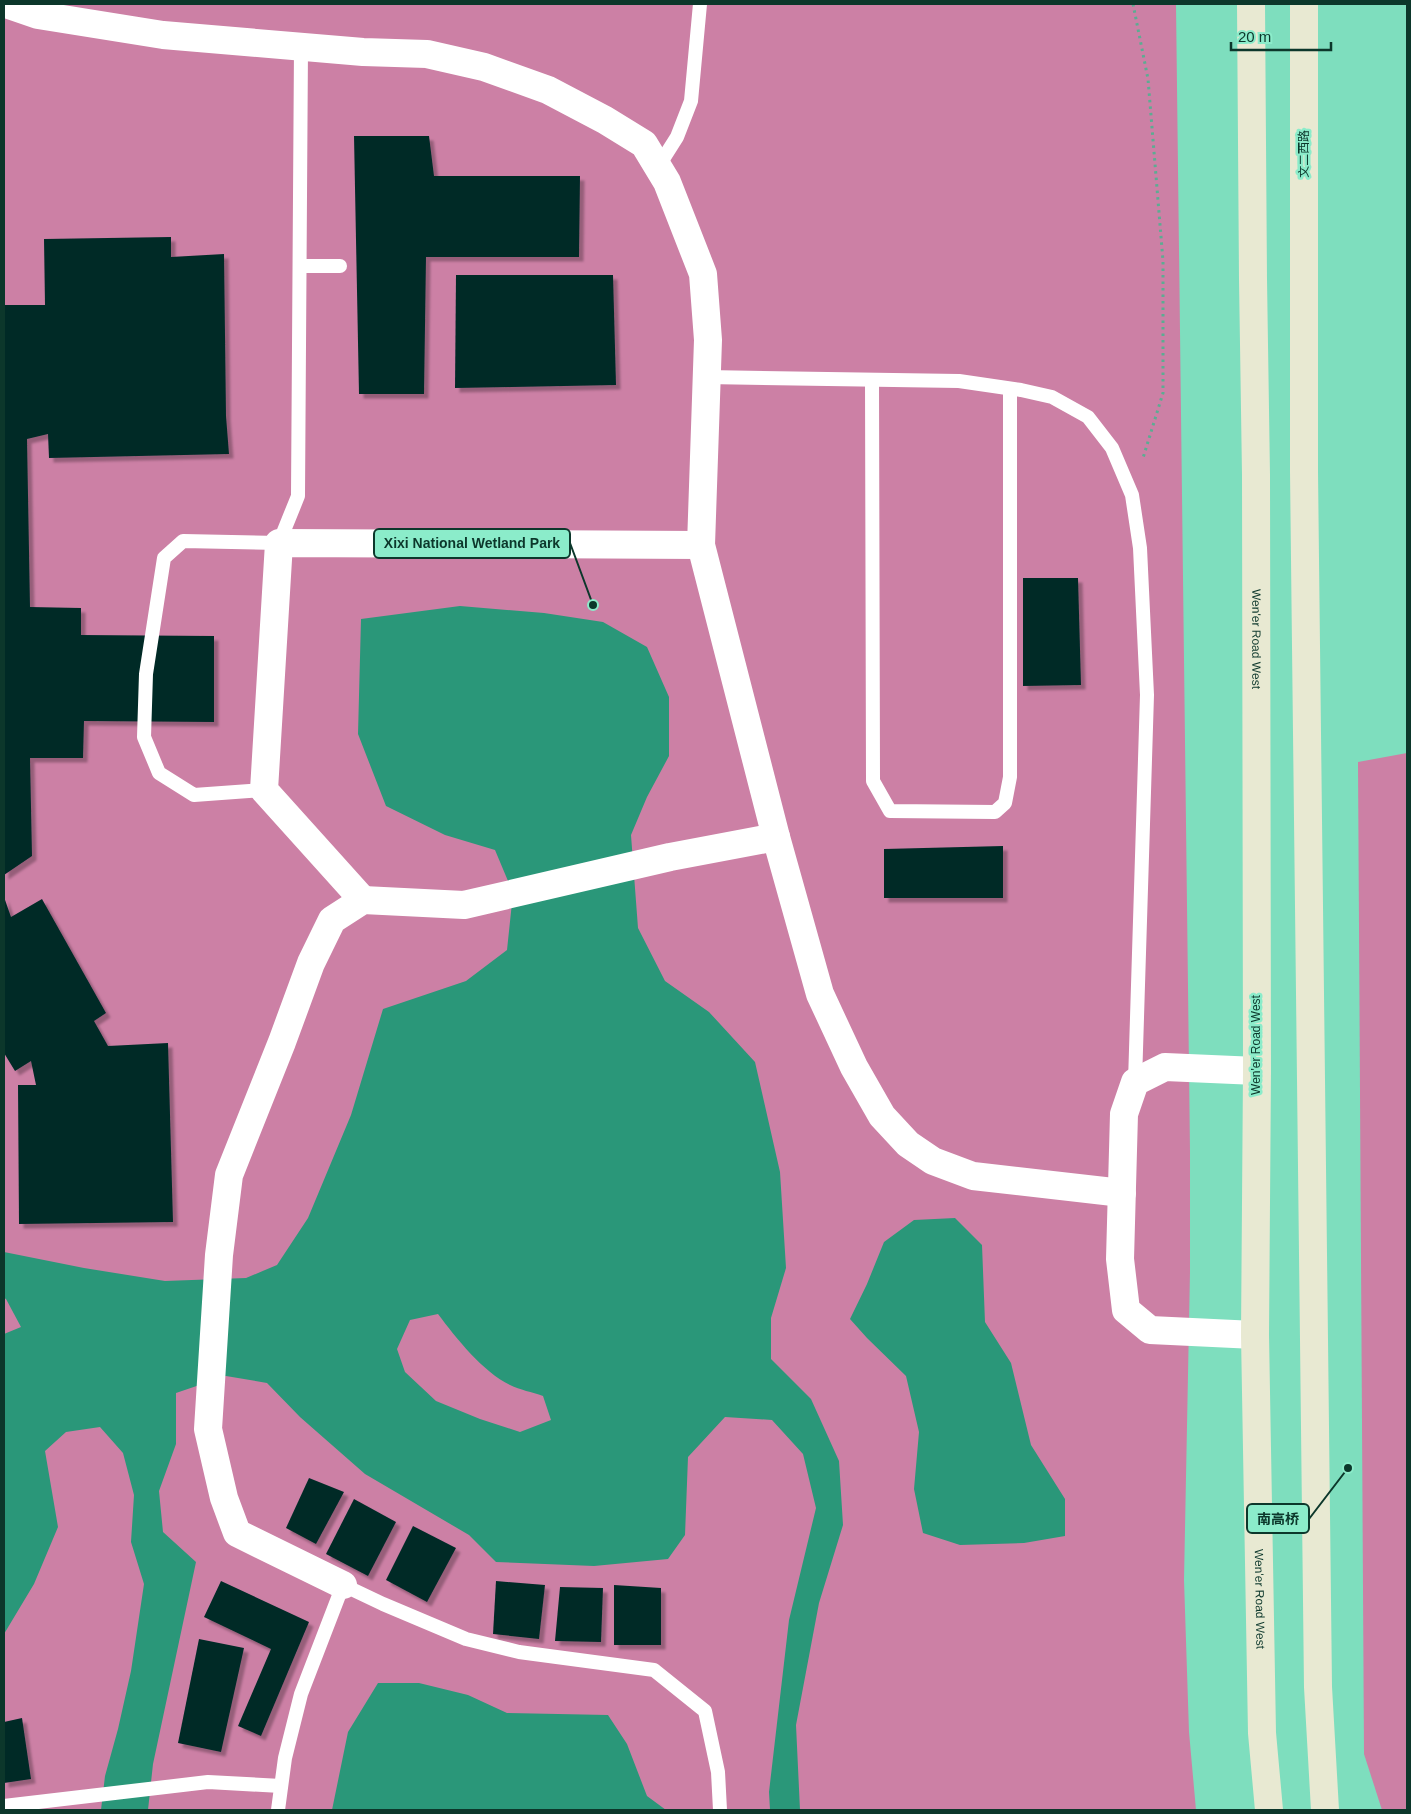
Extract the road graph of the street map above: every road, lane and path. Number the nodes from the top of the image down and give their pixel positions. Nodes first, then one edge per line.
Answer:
1 (6, 4) edge
2 (700, 4) edge
3 (1133, 4) edge
4 (1251, 4) edge
5 (1304, 4) edge
6 (38, 10) edge
7 (301, 47) junction
8 (658, 167) junction
9 (300, 266) junction
10 (340, 266) dead end
11 (706, 377) junction
12 (872, 380) junction
13 (1010, 389) junction
14 (1132, 495) junction
15 (279, 543) junction
16 (701, 545) junction
17 (264, 790) junction
18 (776, 837) junction
19 (362, 900) junction
20 (1256, 1071) junction
21 (1135, 1082) junction
22 (1122, 1193) junction
23 (1255, 1335) junction
24 (342, 1585) junction
25 (281, 1786) junction
26 (4, 1806) edge
27 (278, 1810) edge
28 (720, 1810) edge
29 (1269, 1810) edge
30 (1325, 1810) edge

1 - 6 street
2 - 8 lane
3 - 14 path
4 - 20 main road, Wen'er Road West
5 - 30 main road, 文二西路
6 - 7 street
7 - 8 street
7 - 9 lane
8 - 11 street
9 - 10 lane
9 - 15 lane
11 - 12 lane
11 - 16 street
12 - 13 lane
12 - 13 lane
13 - 14 lane
14 - 21 lane
15 - 16 street
15 - 17 street
15 - 17 lane
16 - 18 street
17 - 19 street
18 - 19 street
18 - 22 street
19 - 24 street
20 - 21 street
20 - 23 main road, Wen'er Road West
21 - 22 street
22 - 23 street
23 - 29 main road, Wen'er Road West
24 - 25 lane
24 - 28 lane
25 - 26 lane
25 - 27 lane

